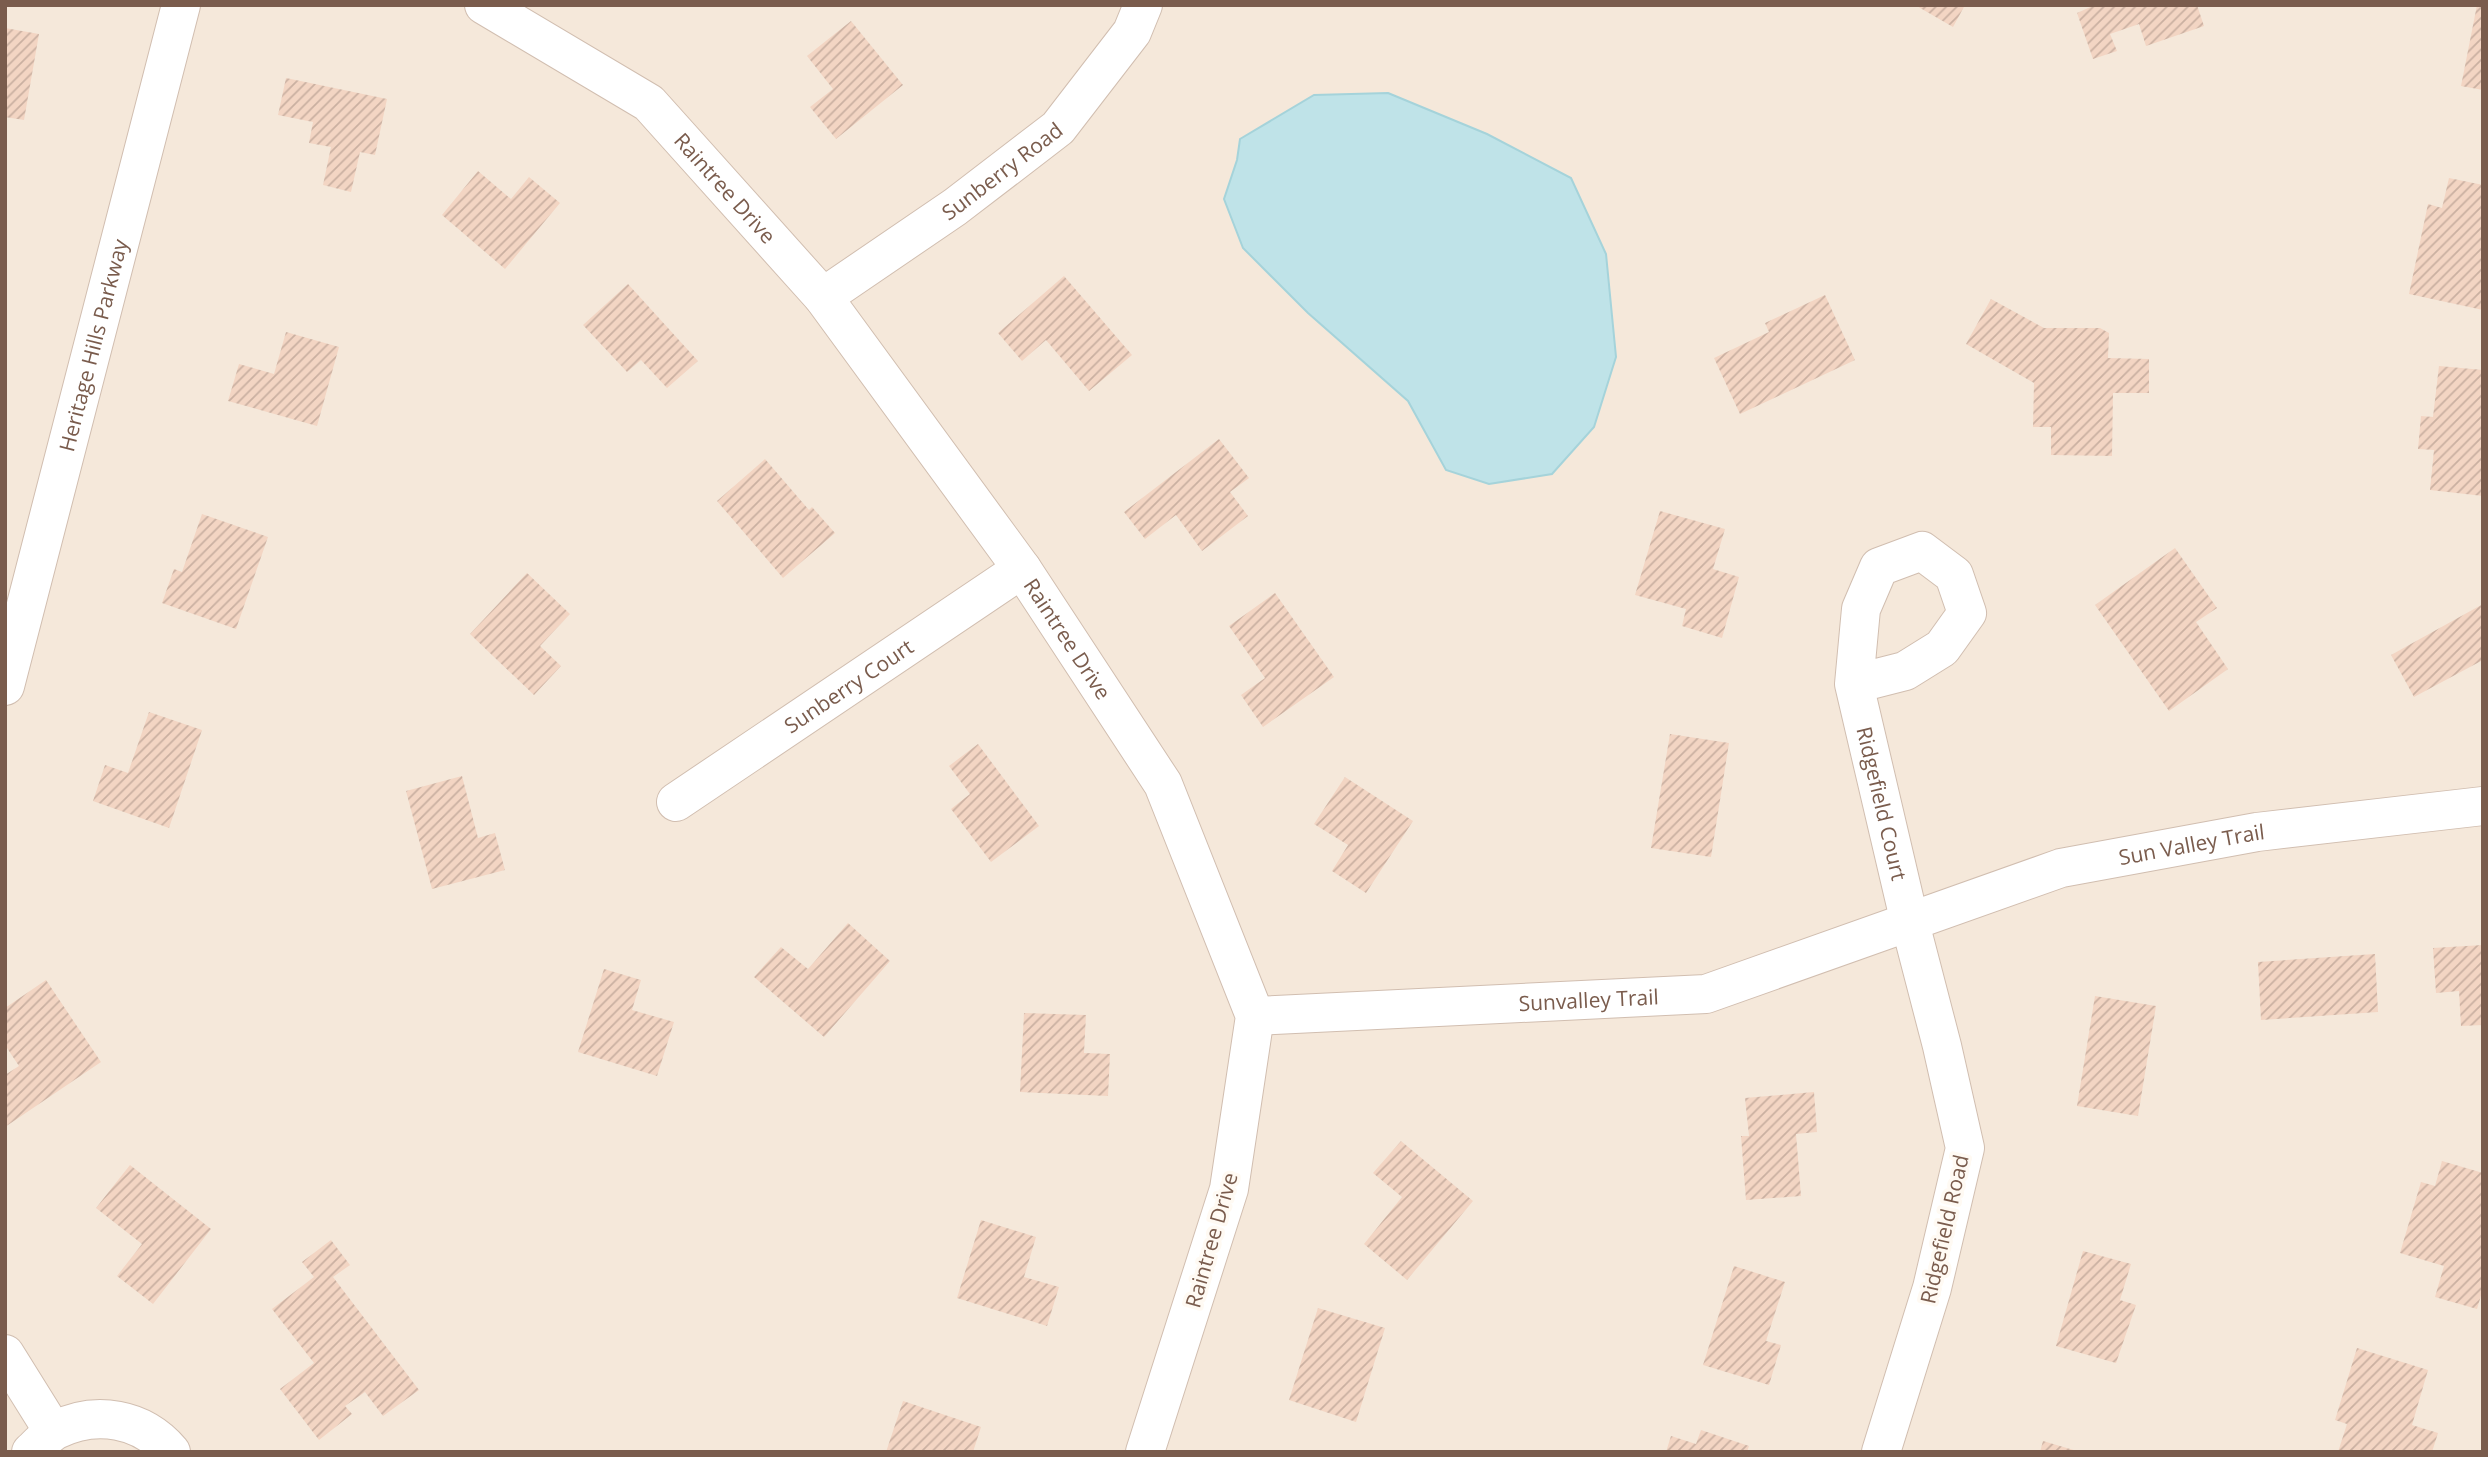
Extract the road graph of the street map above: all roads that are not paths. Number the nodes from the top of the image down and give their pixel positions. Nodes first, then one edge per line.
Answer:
1 (181, 5) edge
2 (484, 5) edge
3 (1143, 5) edge
4 (823, 298) junction
5 (1022, 569) junction
6 (1854, 684) dead end
7 (5, 686) edge
8 (676, 802) dead end
9 (2483, 806) edge
10 (1910, 923) junction
11 (1255, 1016) junction
12 (5, 1354) edge
13 (42, 1442) edge
14 (171, 1452) edge
15 (1145, 1452) edge
16 (1881, 1452) edge

1 - 7 street, Heritage Hills Parkway
2 - 4 street, Raintree Drive
3 - 4 street, Sunberry Road
4 - 5 street, Raintree Drive
5 - 8 street, Sunberry Court
5 - 11 street, Raintree Drive
6 - 10 street, Ridgefield Court
9 - 10 street, Sun Valley Trail
10 - 11 street, Sunvalley Trail
10 - 16 street, Ridgefield Road
11 - 15 street, Raintree Drive
12 - 13 street
13 - 14 street

